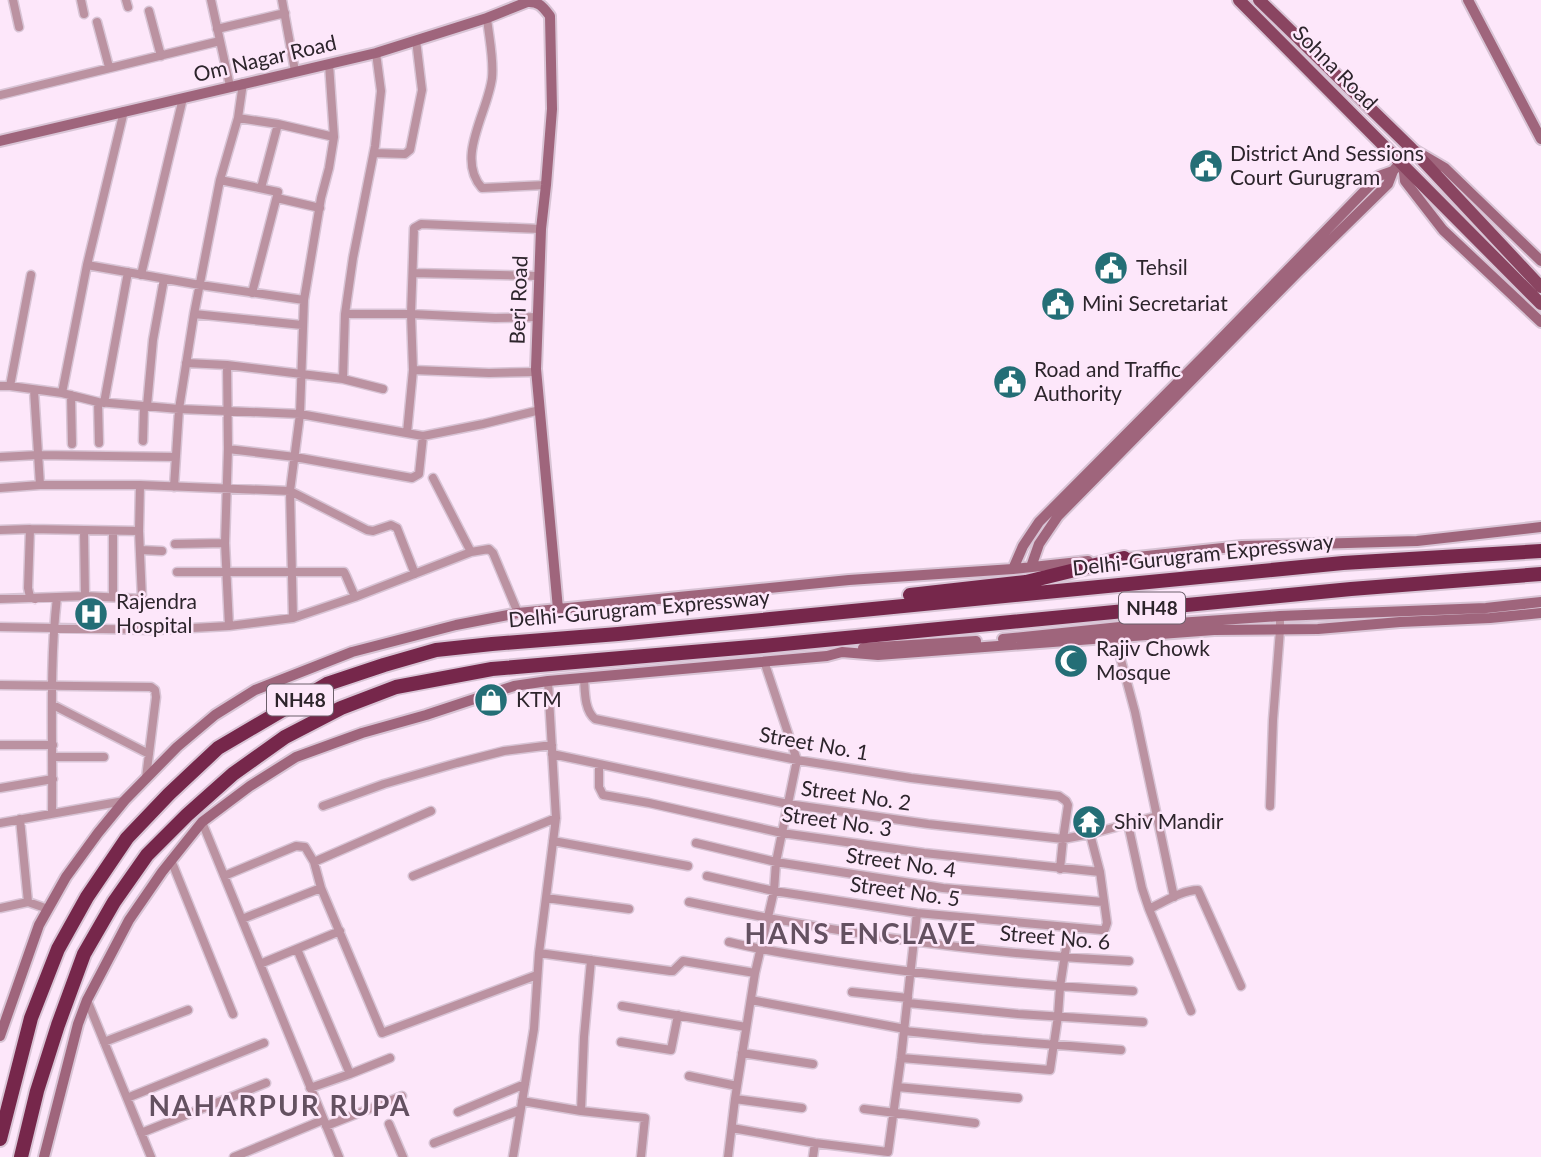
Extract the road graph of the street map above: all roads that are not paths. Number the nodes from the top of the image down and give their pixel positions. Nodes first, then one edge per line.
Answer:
1 (13, 0) edge
2 (81, 0) edge
3 (282, 0) edge
4 (1239, 0) edge
5 (1259, 0) edge
6 (1468, 0) edge
7 (214, 1) edge
8 (533, 1) edge
9 (149, 10) dead end
10 (285, 13) junction
11 (84, 14) dead end
12 (487, 19) junction
13 (97, 22) dead end
14 (19, 27) dead end
15 (217, 29) junction
16 (416, 40) junction
17 (220, 41) junction
18 (376, 53) junction
19 (161, 55) junction
20 (329, 64) junction
21 (110, 67) junction
22 (295, 71) junction
23 (243, 83) junction
24 (230, 86) junction
25 (0, 94) edge
26 (183, 98) junction
27 (124, 111) junction
28 (238, 118) junction
29 (278, 124) junction
30 (334, 136) junction
31 (1541, 139) edge
32 (0, 141) edge
33 (1411, 148) junction
34 (374, 153) junction
35 (1399, 166) junction
36 (220, 180) junction
37 (546, 186) junction
38 (261, 188) junction
39 (277, 198) junction
40 (320, 208) junction
41 (541, 229) junction
42 (1541, 261) edge
43 (87, 264) junction
44 (128, 272) junction
45 (413, 273) junction
46 (31, 275) dead end
47 (141, 275) junction
48 (538, 276) junction
49 (164, 279) junction
50 (200, 285) junction
51 (1541, 287) edge
52 (252, 293) junction
53 (304, 300) junction
54 (1541, 304) edge
55 (194, 314) junction
56 (345, 314) junction
57 (411, 314) junction
58 (538, 317) junction
59 (1541, 322) edge
60 (302, 325) junction
61 (186, 363) junction
62 (227, 365) junction
63 (413, 370) junction
64 (536, 372) junction
65 (301, 373) junction
66 (342, 379) junction
67 (0, 386) edge
68 (10, 386) junction
69 (383, 388) dead end
70 (34, 390) junction
71 (66, 394) junction
72 (101, 402) junction
73 (145, 406) junction
74 (179, 409) junction
75 (227, 410) junction
76 (540, 410) junction
77 (300, 414) junction
78 (407, 433) junction
79 (423, 436) junction
80 (143, 441) dead end
81 (99, 443) dead end
82 (72, 444) dead end
83 (228, 449) junction
84 (38, 455) junction
85 (0, 457) edge
86 (176, 457) junction
87 (295, 457) junction
88 (433, 478) dead end
89 (40, 485) junction
90 (140, 485) junction
91 (174, 487) junction
92 (0, 488) edge
93 (228, 490) junction
94 (290, 491) junction
95 (1541, 527) edge
96 (30, 529) junction
97 (0, 530) edge
98 (84, 531) junction
99 (114, 531) junction
100 (139, 531) junction
101 (225, 543) junction
102 (174, 544) dead end
103 (141, 550) junction
104 (162, 551) dead end
105 (1541, 551) edge
106 (471, 552) junction
107 (1124, 558) junction
108 (1031, 567) junction
109 (1013, 569) junction
110 (291, 571) junction
111 (177, 572) dead end
112 (226, 572) junction
113 (415, 574) junction
114 (1541, 574) edge
115 (85, 596) junction
116 (57, 597) junction
117 (113, 597) junction
118 (355, 597) junction
119 (35, 598) junction
120 (0, 599) edge
121 (1541, 602) edge
122 (558, 609) junction
123 (841, 611) junction
124 (1541, 613) edge
125 (518, 614) junction
126 (1280, 616) junction
127 (293, 618) junction
128 (229, 626) junction
129 (0, 627) edge
130 (54, 628) junction
131 (1280, 630) junction
132 (1113, 633) junction
133 (808, 641) junction
134 (842, 652) junction
135 (765, 661) junction
136 (584, 678) junction
137 (548, 681) junction
138 (0, 685) edge
139 (52, 686) junction
140 (53, 705) junction
141 (0, 745) edge
142 (53, 745) junction
143 (552, 750) junction
144 (149, 754) junction
145 (53, 757) junction
146 (104, 757) dead end
147 (797, 761) junction
148 (599, 764) junction
149 (146, 778) junction
150 (53, 779) junction
151 (0, 788) edge
152 (125, 800) junction
153 (788, 804) junction
154 (323, 806) dead end
155 (1270, 806) dead end
156 (431, 811) dead end
157 (52, 813) junction
158 (1157, 816) junction
159 (556, 818) junction
160 (20, 819) junction
161 (202, 822) junction
162 (0, 823) edge
163 (1128, 824) junction
164 (782, 833) junction
165 (1090, 834) junction
166 (1063, 839) junction
167 (553, 841) junction
168 (696, 843) dead end
169 (171, 860) junction
170 (313, 862) junction
171 (776, 862) junction
172 (688, 866) dead end
173 (1060, 869) junction
174 (1100, 872) junction
175 (224, 876) junction
176 (413, 876) dead end
177 (707, 876) dead end
178 (321, 888) junction
179 (774, 891) junction
180 (1174, 897) junction
181 (546, 898) junction
182 (28, 902) junction
183 (689, 902) dead end
184 (1103, 902) junction
185 (0, 908) edge
186 (48, 909) junction
187 (629, 909) dead end
188 (1149, 909) junction
189 (917, 913) junction
190 (767, 918) junction
191 (242, 919) junction
192 (1069, 928) junction
193 (340, 931) junction
194 (729, 942) dead end
195 (913, 942) junction
196 (297, 949) junction
197 (760, 949) junction
198 (539, 953) junction
199 (1065, 958) junction
200 (591, 960) junction
201 (1129, 961) dead end
202 (260, 964) junction
203 (909, 972) junction
204 (755, 973) junction
205 (537, 975) junction
206 (1241, 986) dead end
207 (1060, 987) junction
208 (1133, 990) dead end
209 (852, 992) dead end
210 (88, 1000) junction
211 (751, 1000) junction
212 (908, 1001) junction
213 (622, 1006) dead end
214 (188, 1010) dead end
215 (1191, 1011) dead end
216 (233, 1014) dead end
217 (678, 1015) junction
218 (1059, 1016) junction
219 (1143, 1022) dead end
220 (746, 1027) junction
221 (904, 1030) junction
222 (0, 1036) edge
223 (104, 1042) junction
224 (621, 1042) dead end
225 (264, 1043) dead end
226 (1054, 1045) junction
227 (1121, 1050) dead end
228 (742, 1053) junction
229 (390, 1058) dead end
230 (901, 1058) junction
231 (813, 1064) dead end
232 (350, 1074) junction
233 (689, 1076) dead end
234 (266, 1083) dead end
235 (525, 1084) junction
236 (737, 1086) junction
237 (897, 1087) junction
238 (310, 1088) junction
239 (402, 1096) dead end
240 (127, 1098) junction
241 (735, 1098) junction
242 (1018, 1098) dead end
243 (521, 1105) junction
244 (802, 1108) dead end
245 (864, 1109) dead end
246 (458, 1111) dead end
247 (581, 1111) junction
248 (895, 1112) junction
249 (324, 1123) junction
250 (390, 1124) dead end
251 (975, 1124) dead end
252 (732, 1128) junction
253 (141, 1133) junction
254 (0, 1139) edge
255 (434, 1143) dead end
256 (815, 1143) junction
257 (21, 1157) edge
258 (44, 1157) edge
259 (151, 1157) edge
260 (234, 1157) edge
261 (339, 1157) edge
262 (403, 1157) edge
263 (513, 1157) edge
264 (641, 1157) edge
265 (728, 1157) edge
266 (813, 1157) edge

1 - 14 street
2 - 11 street
3 - 10 street
4 - 35 main road, Sohna Road
5 - 33 main road, Sohna Road
6 - 31 main road
7 - 15 street
8 - 12 main road, Om Nagar Road
8 - 37 main road, Beri Road
9 - 19 street
10 - 15 street
10 - 22 street
12 - 16 main road, Om Nagar Road
12 - 37 street
13 - 21 street
15 - 17 street
16 - 18 main road, Om Nagar Road
16 - 34 street
17 - 19 street
17 - 24 street
18 - 20 main road, Om Nagar Road
18 - 34 street
19 - 21 street
20 - 22 main road, Om Nagar Road
20 - 30 street
21 - 25 street
22 - 23 main road, Om Nagar Road
23 - 24 main road, Om Nagar Road
23 - 28 street
24 - 26 main road, Om Nagar Road
26 - 27 main road, Om Nagar Road
26 - 47 street
27 - 32 main road, Om Nagar Road
27 - 43 street
28 - 29 street
28 - 36 street
29 - 30 street
29 - 38 street
30 - 40 street
33 - 42 main road
33 - 51 main road, Sohna Road
34 - 56 street
35 - 54 main road, Sohna Road
35 - 59 main road
35 - 108 main road
35 - 109 main road
36 - 38 street
36 - 50 street
37 - 41 main road, Beri Road
38 - 39 street
39 - 40 street
39 - 52 street
40 - 53 street
41 - 45 street
41 - 48 main road, Beri Road
43 - 44 street
43 - 71 street
44 - 47 street
44 - 72 street
45 - 48 street
45 - 57 street
46 - 68 street
47 - 49 street
48 - 58 main road, Beri Road
49 - 50 street
49 - 73 street
50 - 52 street
50 - 55 street
52 - 53 street
53 - 60 street
55 - 60 street
55 - 61 street
56 - 57 street
56 - 66 street
57 - 58 street
57 - 63 street
58 - 64 main road, Beri Road
60 - 65 street
61 - 62 street
61 - 74 street
62 - 65 street
62 - 75 street
63 - 64 street
63 - 78 street
64 - 76 main road, Beri Road
65 - 66 street
65 - 77 street
66 - 69 street
67 - 68 street
68 - 70 street
70 - 71 street
70 - 84 street
71 - 72 street
71 - 82 street
72 - 73 street
72 - 81 street
73 - 74 street
73 - 80 street
74 - 75 street
74 - 86 street
75 - 77 street
75 - 83 street
76 - 79 street
76 - 122 main road, Beri Road
77 - 78 street
77 - 87 street
78 - 79 street
79 - 87 street
83 - 87 street
83 - 93 street
84 - 85 street
84 - 86 street
84 - 89 street
86 - 91 street
87 - 94 street
88 - 106 street
89 - 90 street
89 - 92 street
90 - 91 street
90 - 100 street
91 - 93 street
93 - 94 street
93 - 101 street
94 - 110 street
94 - 113 street
95 - 107 main road
96 - 97 street
96 - 98 street
96 - 119 street
98 - 99 street
98 - 115 street
99 - 100 street
99 - 117 street
100 - 103 street
101 - 102 street
101 - 112 street
103 - 104 street
103 - 117 street
105 - 123 highway, Delhi-Gurugram Expressway / NH48
106 - 113 street
106 - 125 street
107 - 108 main road
107 - 123 highway
108 - 109 main road
109 - 122 main road
110 - 112 street
110 - 118 street
110 - 127 street
111 - 112 street
112 - 128 street
113 - 118 street
114 - 133 highway, NH48
115 - 116 street
115 - 117 street
116 - 119 street
116 - 130 street
118 - 127 street
119 - 120 street
121 - 126 main road
122 - 125 main road
123 - 254 highway, Delhi-Gurugram Expressway / NH48
124 - 131 main road
125 - 149 main road
126 - 131 street
126 - 132 main road
127 - 128 street
128 - 130 street
129 - 130 street
130 - 139 street
131 - 132 main road
131 - 155 street
132 - 134 main road
132 - 158 street
133 - 134 main road
133 - 257 highway, NH48
134 - 135 main road
135 - 136 main road
135 - 147 street
136 - 137 main road
136 - 147 street, Street No. 1
137 - 143 street
137 - 161 main road
138 - 139 street
139 - 140 street
139 - 144 street
140 - 142 street
140 - 144 street
141 - 142 street
142 - 145 street
143 - 148 street, Street No. 2
143 - 154 street, Street No. 2
143 - 159 street
144 - 149 street
145 - 146 street
145 - 150 street
147 - 153 street
147 - 166 street, Street No. 1
148 - 153 street, Street No. 2
148 - 164 street, Street No. 3
149 - 152 main road
150 - 151 street
150 - 157 street
152 - 157 street
152 - 186 main road
153 - 164 street
153 - 166 street, Street No. 2
156 - 170 street
157 - 160 street
158 - 163 street, Street No. 2
158 - 180 street
159 - 167 street
159 - 176 street
160 - 162 street
160 - 182 street
161 - 169 main road
161 - 175 street
163 - 165 street, Street No. 2
163 - 188 street
164 - 171 street
164 - 173 street, Street No. 3
165 - 166 street, Street No. 2
165 - 174 street
166 - 173 street
167 - 172 street
167 - 181 street
168 - 171 street, Street No. 4
169 - 210 main road
169 - 216 street
170 - 175 street
170 - 178 street
171 - 179 street
171 - 184 street, Street No. 4
173 - 174 street, Street No. 3
174 - 184 street
175 - 191 street
177 - 179 street, Street No. 5
178 - 191 street
178 - 193 street
179 - 189 street, Street No. 5
179 - 190 street
180 - 188 street
180 - 206 street
181 - 187 street
181 - 198 street
182 - 185 street
182 - 186 street
183 - 190 street, Street No. 6
184 - 192 street, Street No. 5
186 - 222 main road
188 - 215 street
189 - 192 street, Street No. 5
189 - 195 street
190 - 195 street, Street No. 6
190 - 197 street
191 - 202 street
192 - 199 street
193 - 196 street
193 - 205 street
194 - 197 street
195 - 199 street, Street No. 6
195 - 203 street
196 - 202 street
196 - 232 street
197 - 203 street
197 - 204 street
198 - 200 street
198 - 205 street
199 - 201 street, Street No. 6
199 - 207 street
200 - 204 street
200 - 247 street
202 - 238 street
203 - 207 street
203 - 212 street
204 - 211 street
205 - 235 street
207 - 208 street
207 - 218 street
209 - 212 street
210 - 223 street
210 - 258 main road
211 - 220 street
211 - 221 street
212 - 218 street
212 - 221 street
213 - 217 street
214 - 223 street
217 - 220 street
217 - 224 street
218 - 219 street
218 - 226 street
220 - 228 street
221 - 226 street
221 - 230 street
223 - 240 street
225 - 240 street
226 - 227 street
226 - 230 street
228 - 231 street
228 - 236 street
229 - 232 street
230 - 237 street
232 - 238 street
233 - 236 street
234 - 253 street
235 - 243 street
235 - 246 street
236 - 241 street
237 - 242 street
237 - 248 street
238 - 249 street
239 - 249 street
240 - 253 street
241 - 244 street
241 - 252 street
243 - 247 street
243 - 255 street
243 - 263 street
245 - 248 street
247 - 264 street
248 - 251 street
248 - 256 street
249 - 260 street
249 - 261 street
250 - 262 street
252 - 256 street
252 - 265 street
253 - 259 street
256 - 266 street

